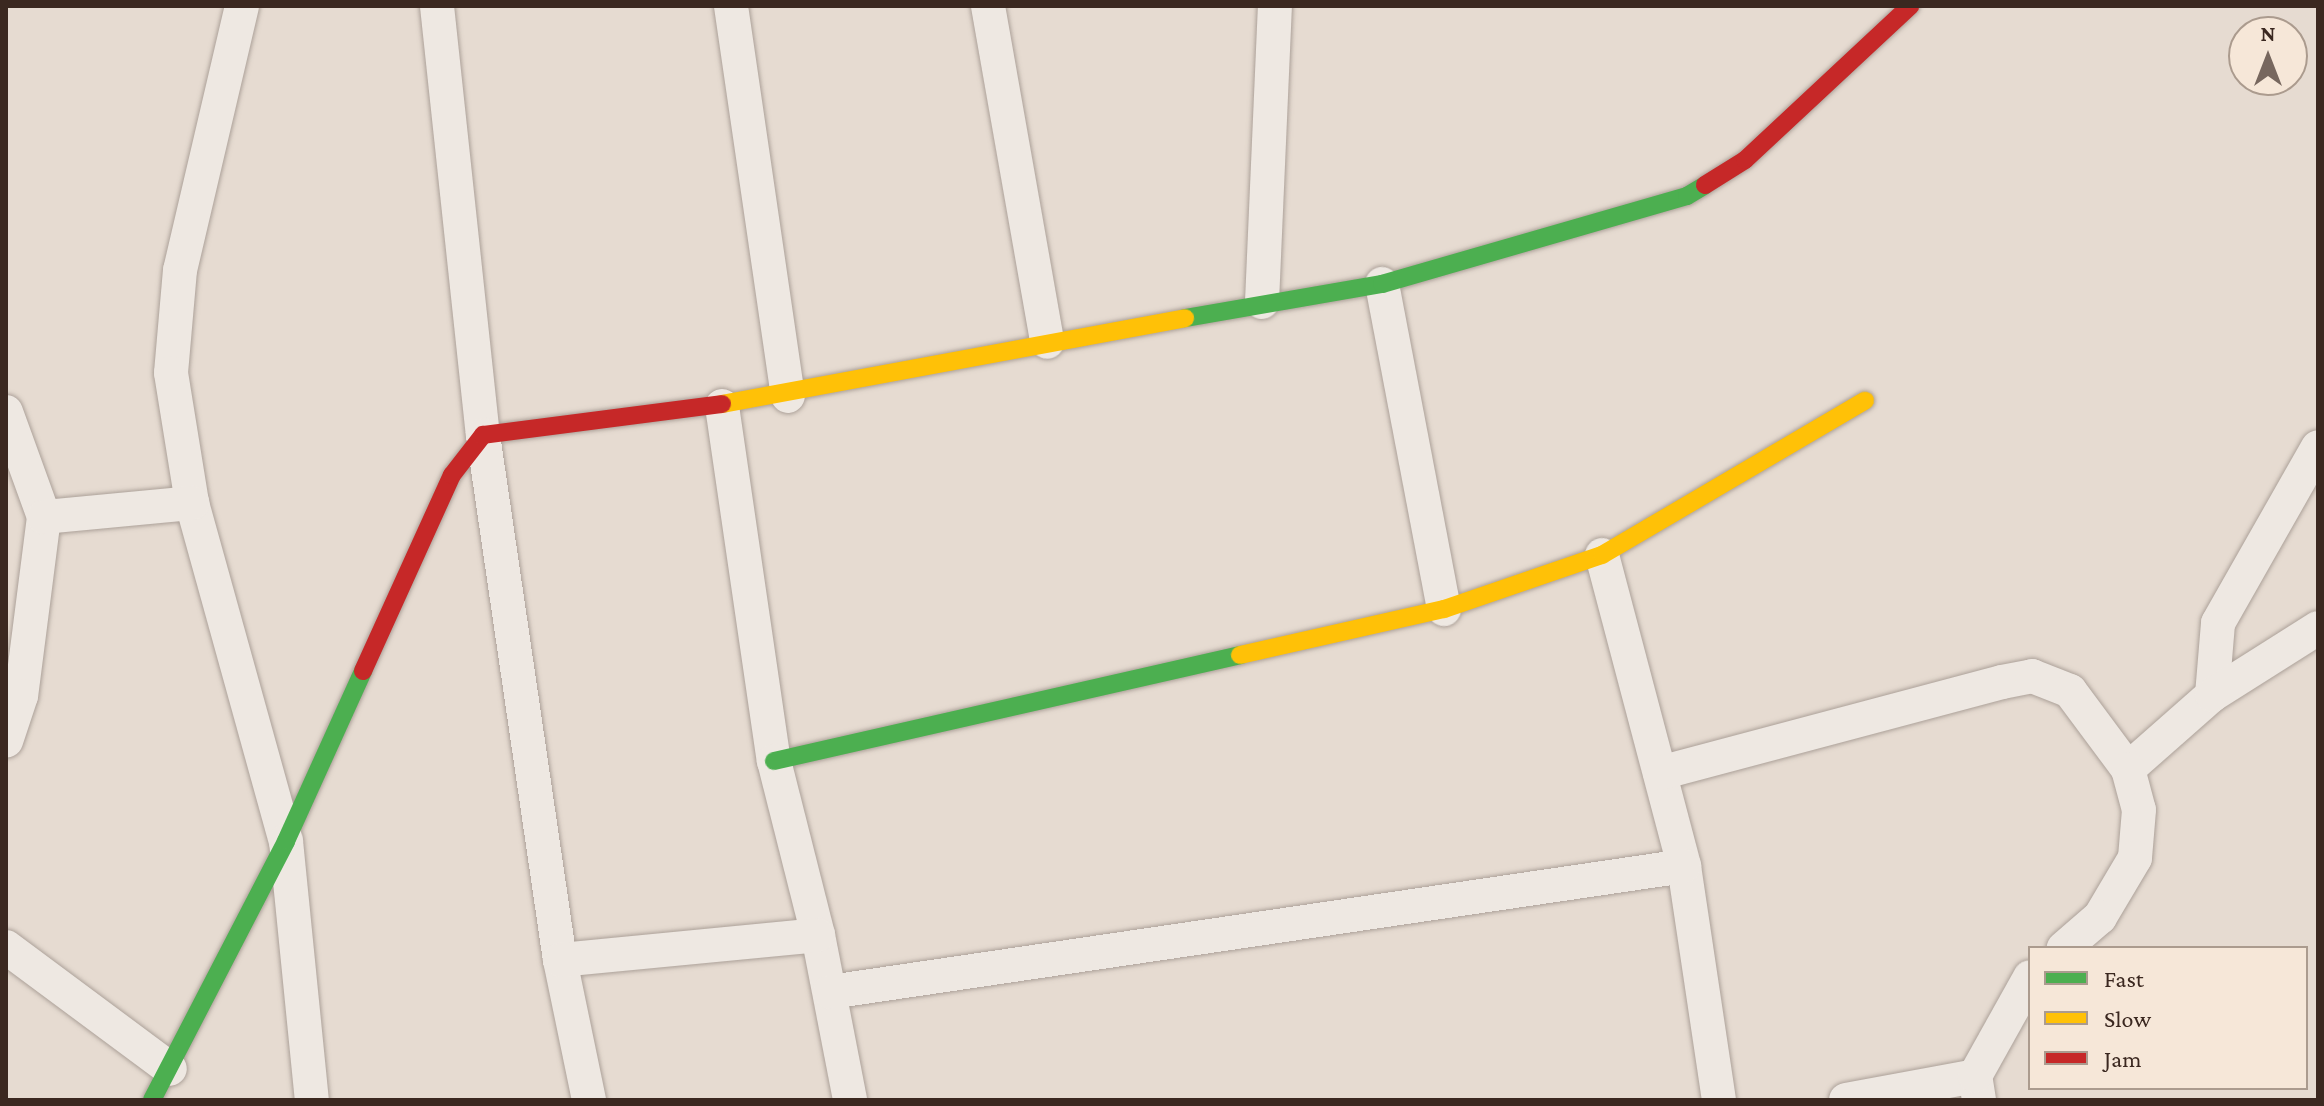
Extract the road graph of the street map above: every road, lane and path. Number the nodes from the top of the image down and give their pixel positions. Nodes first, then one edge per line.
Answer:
1 (242, 6) edge
2 (437, 6) edge
3 (731, 6) edge
4 (988, 6) edge
5 (1275, 6) edge
6 (1874, 6) edge
7 (1910, 6) edge
8 (1872, 41) junction
9 (1382, 284) junction
10 (1262, 302) junction
11 (1047, 342) junction
12 (788, 396) junction
13 (1865, 401) dead end
14 (722, 406) junction
15 (6, 412) edge
16 (483, 435) junction
17 (2318, 447) edge
18 (192, 503) junction
19 (44, 517) junction
20 (1602, 555) junction
21 (1444, 609) junction
22 (2318, 628) edge
23 (2212, 695) junction
24 (13, 697) edge
25 (6, 741) edge
26 (774, 761) junction
27 (2128, 769) junction
28 (1660, 773) junction
29 (286, 841) junction
30 (1684, 866) junction
31 (818, 935) junction
32 (2066, 946) edge
33 (6, 947) edge
34 (560, 960) junction
35 (2028, 981) edge
36 (830, 992) junction
37 (170, 1069) junction
38 (1977, 1088) edge
39 (152, 1100) edge
40 (312, 1100) edge
41 (589, 1100) edge
42 (850, 1100) edge
43 (1719, 1100) edge
44 (1846, 1100) edge

1 - 18 street
2 - 16 street
3 - 12 street
4 - 11 street
5 - 10 street
6 - 8 street
7 - 8 street
8 - 9 street
9 - 10 street
9 - 21 street
10 - 11 street
11 - 12 street
12 - 14 street
13 - 20 street
14 - 16 street
14 - 26 street
15 - 19 street
16 - 29 street
16 - 34 street
17 - 23 street
18 - 19 street
18 - 29 street
19 - 24 street
20 - 21 street
20 - 28 street
21 - 26 street
22 - 23 street
23 - 27 street
24 - 25 street
26 - 31 street
27 - 28 street
27 - 32 street
28 - 30 street
29 - 37 street
29 - 40 street
30 - 36 street
30 - 43 street
31 - 34 street
31 - 36 street
33 - 37 street
34 - 41 street
35 - 38 street
36 - 42 street
37 - 39 street
38 - 44 street

